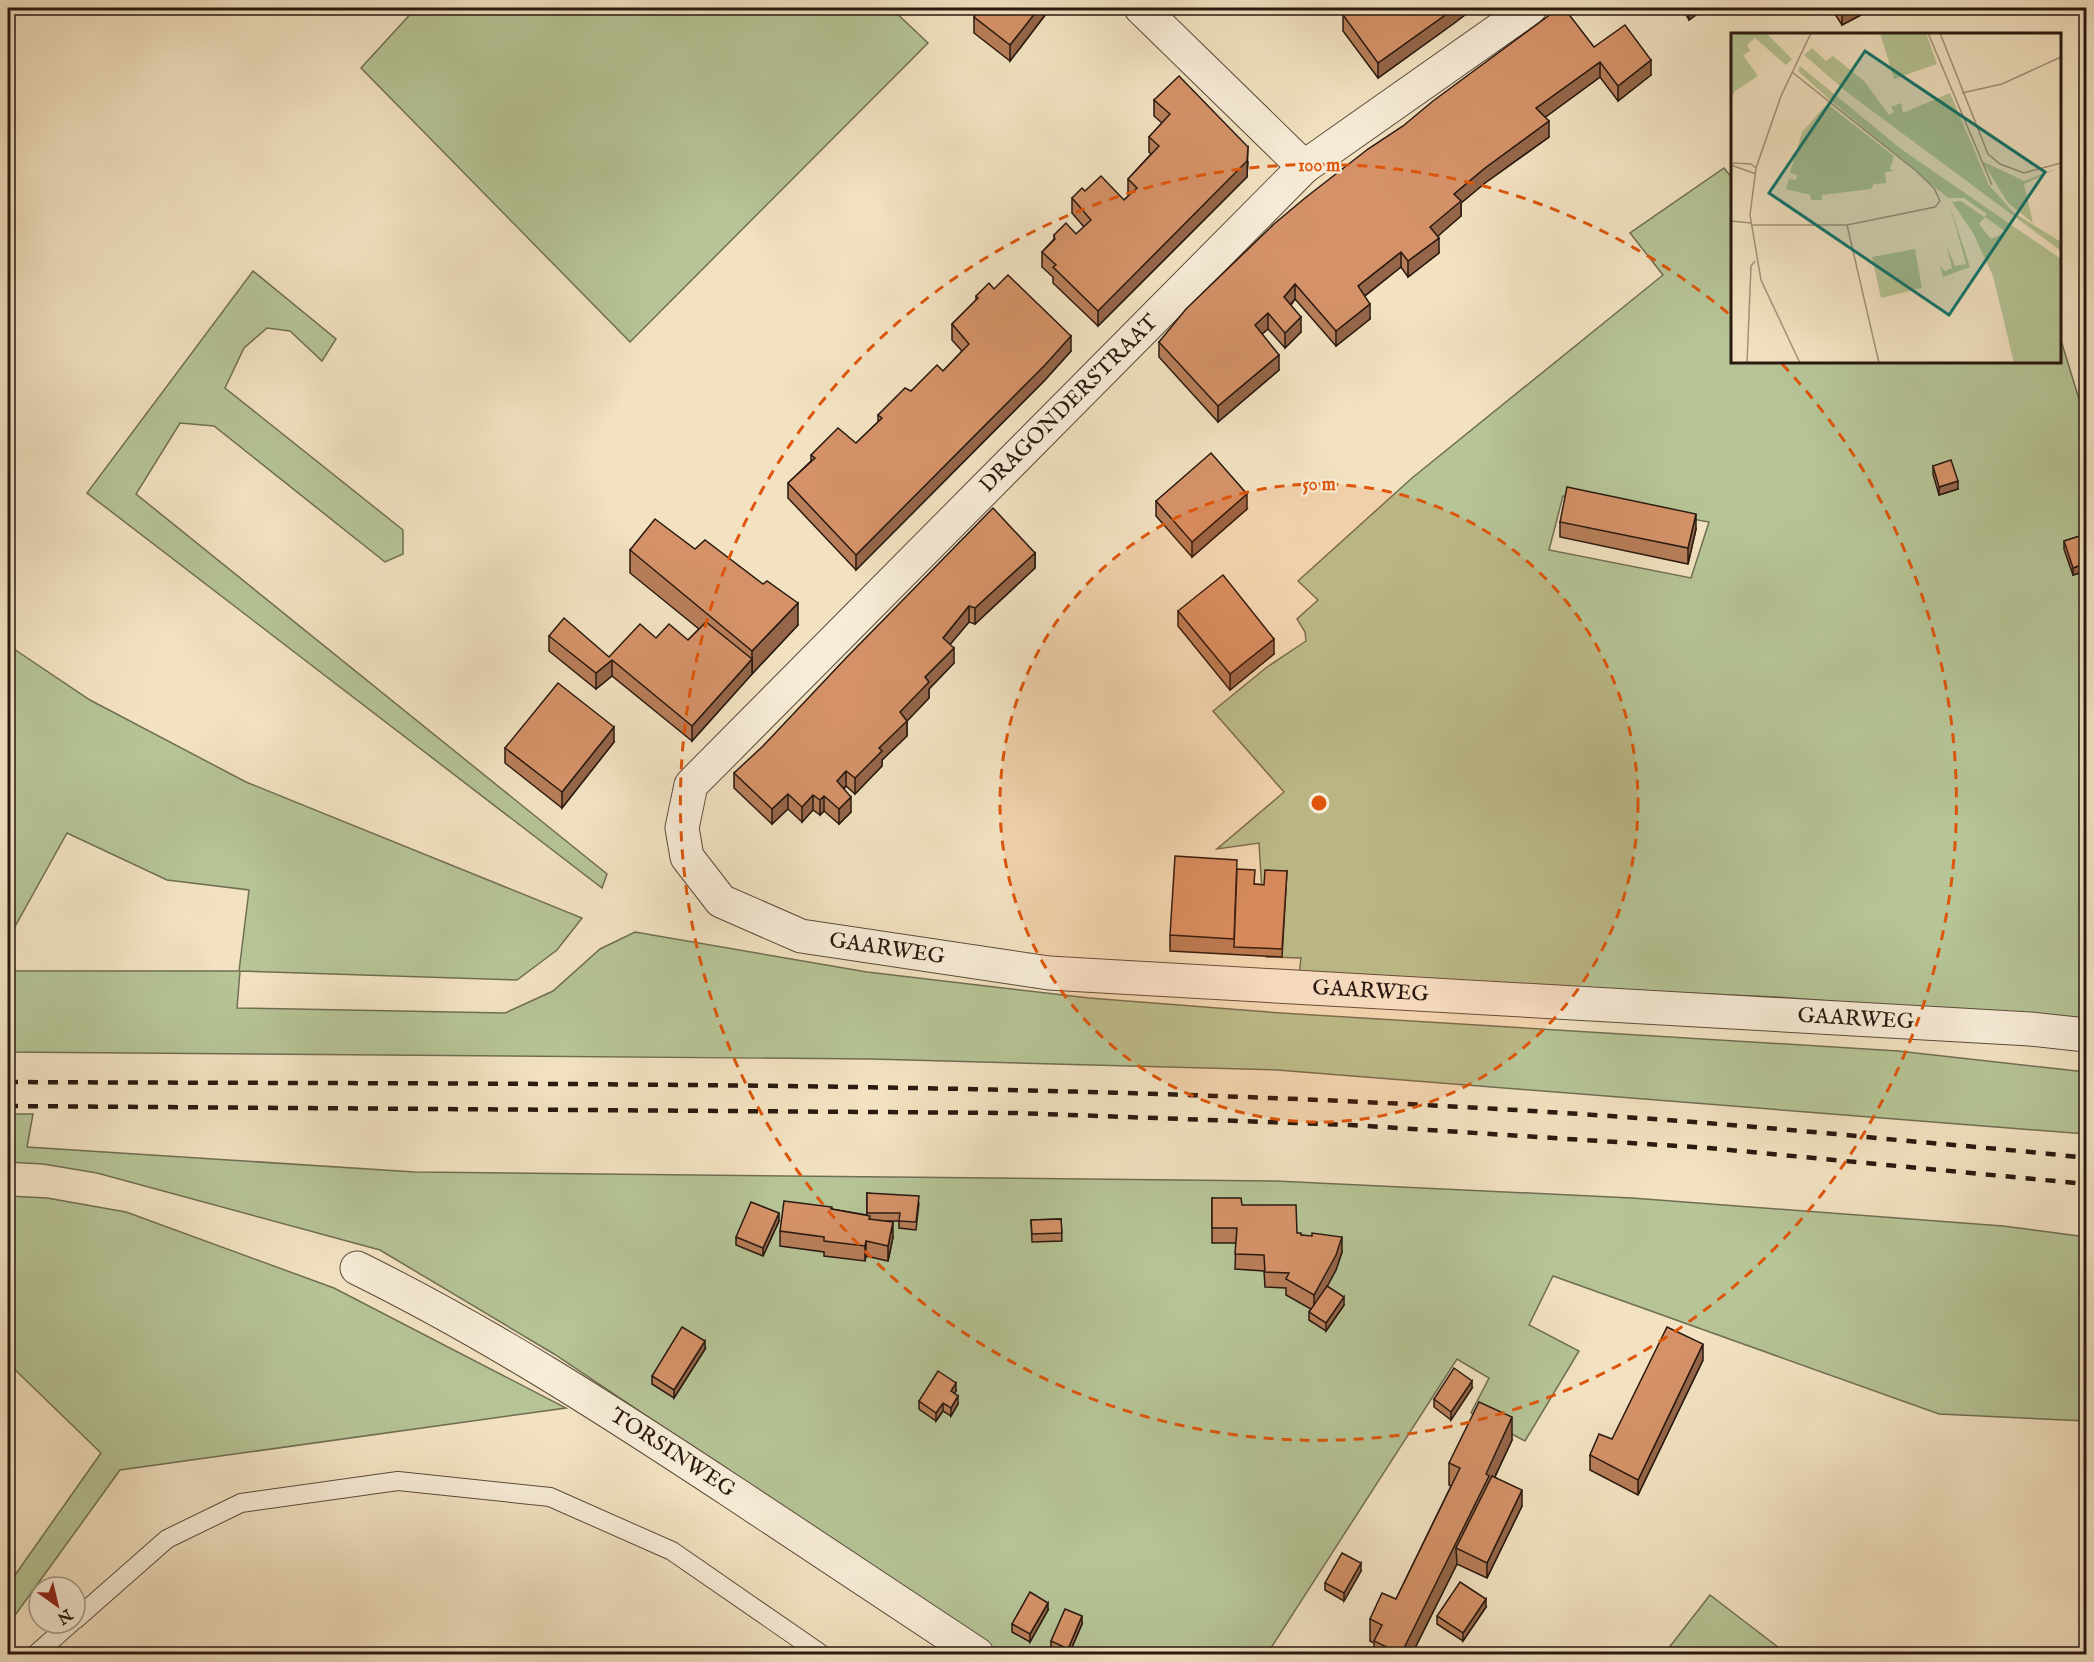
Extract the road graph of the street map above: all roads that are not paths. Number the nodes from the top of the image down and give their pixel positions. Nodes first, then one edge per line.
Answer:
1 (1141, 8) edge
2 (1530, 8) edge
3 (1304, 168) junction
4 (687, 857) joint
5 (2086, 1035) edge
6 (357, 1268) dead end
7 (87, 1609) edge
8 (57, 1635) edge
9 (36, 1654) edge
10 (821, 1654) edge
11 (977, 1654) edge

1 - 3 street
2 - 3 street, DRAGONDERSTRAAT
3 - 4 street, DRAGONDERSTRAAT
4 - 5 street, GAARWEG
6 - 11 street, TORSINWEG
7 - 10 lane
8 - 9 lane

